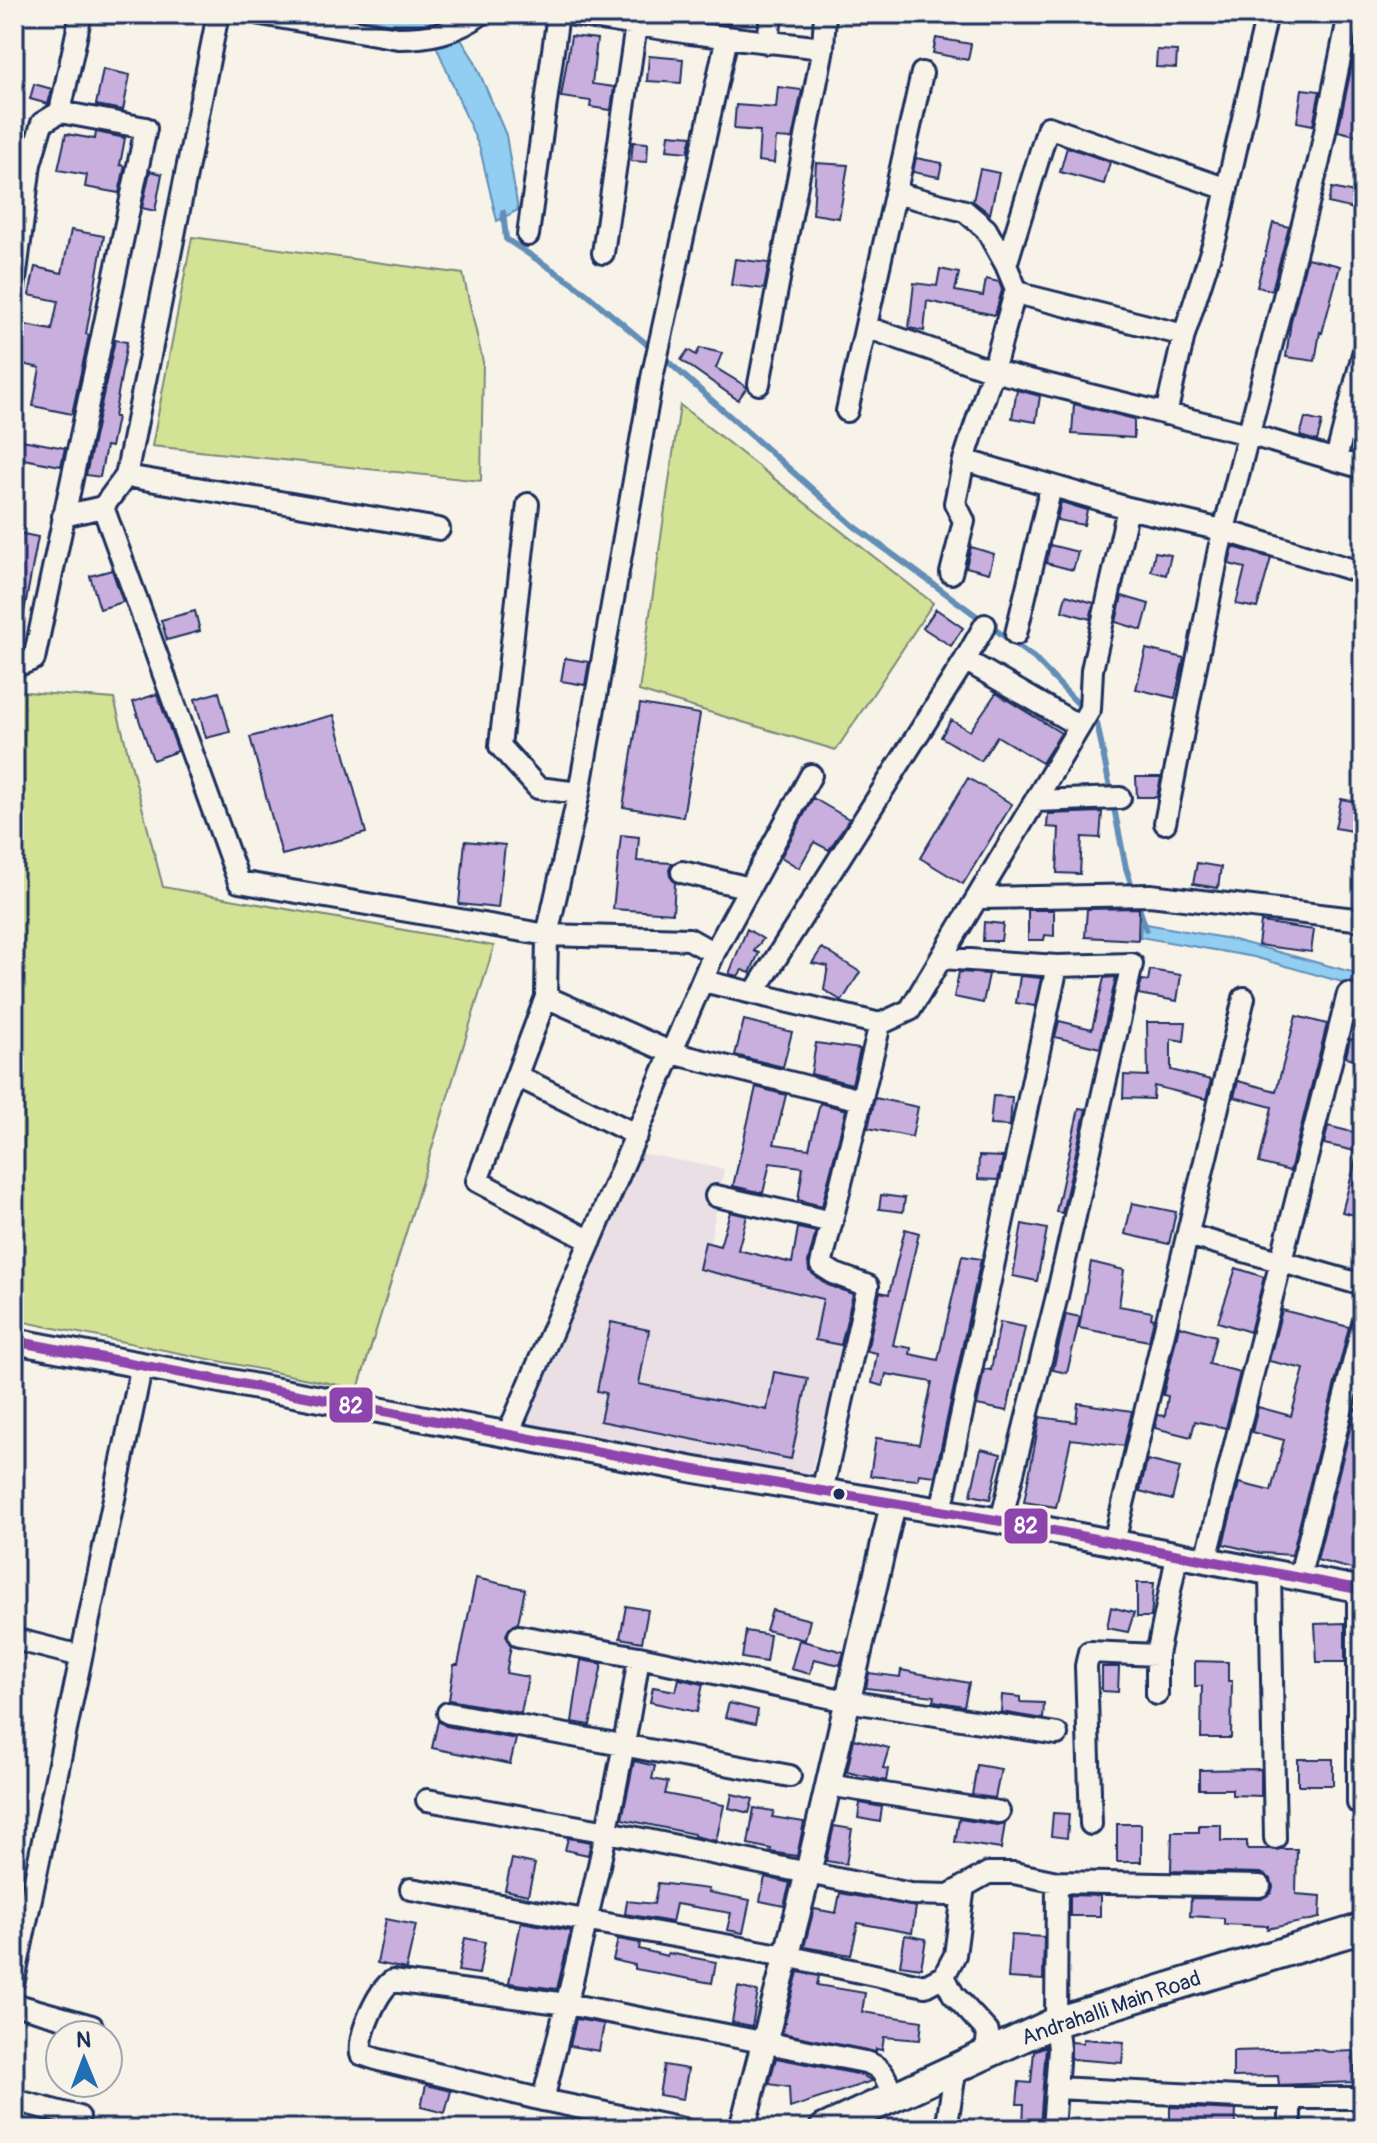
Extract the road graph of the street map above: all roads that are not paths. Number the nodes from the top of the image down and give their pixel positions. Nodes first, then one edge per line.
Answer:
1 (81, 14) edge
2 (218, 14) edge
3 (261, 14) edge
4 (481, 14) edge
5 (558, 14) edge
6 (771, 14) edge
7 (825, 14) edge
8 (1267, 14) edge
9 (1349, 14) edge
10 (577, 15) edge
11 (691, 23) edge
12 (636, 25) junction
13 (727, 37) junction
14 (768, 43) junction
15 (823, 48) junction
16 (922, 73) dead end
17 (60, 112) junction
18 (1227, 189) junction
19 (895, 193) junction
20 (528, 235) dead end
21 (603, 253) dead end
22 (16, 265) edge
23 (1006, 265) junction
24 (14, 288) edge
25 (1016, 289) junction
26 (866, 327) junction
27 (1184, 335) junction
28 (1363, 354) edge
29 (993, 371) junction
30 (759, 384) dead end
31 (847, 411) dead end
32 (1166, 414) junction
33 (1248, 434) junction
34 (1336, 459) junction
35 (964, 460) junction
36 (1363, 468) edge
37 (126, 476) junction
38 (1051, 487) junction
39 (528, 504) dead end
40 (103, 507) junction
41 (1128, 508) junction
42 (63, 516) junction
43 (439, 529) dead end
44 (1226, 531) junction
45 (951, 573) dead end
46 (1363, 573) edge
47 (985, 625) dead end
48 (1016, 634) dead end
49 (965, 660) junction
50 (14, 667) edge
51 (1079, 726) junction
52 (811, 775) dead end
53 (579, 793) junction
54 (1120, 798) dead end
55 (1035, 801) junction
56 (1165, 823) dead end
57 (682, 872) dead end
58 (750, 888) junction
59 (977, 898) junction
60 (1361, 916) edge
61 (547, 935) junction
62 (714, 953) junction
63 (942, 958) junction
64 (1057, 966) junction
65 (703, 981) junction
66 (754, 993) junction
67 (1348, 994) dead end
68 (546, 997) junction
69 (1244, 998) dead end
70 (880, 1024) junction
71 (672, 1053) junction
72 (517, 1076) junction
73 (861, 1100) junction
74 (637, 1135) junction
75 (716, 1196) dead end
76 (832, 1222) junction
77 (1188, 1235) junction
78 (591, 1241) junction
79 (1281, 1263) junction
80 (1363, 1285) edge
81 (1363, 1324) edge
82 (14, 1341) edge
83 (142, 1364) junction
84 (508, 1434) junction
85 (822, 1492) junction
86 (893, 1504) junction
87 (941, 1511) junction
88 (1001, 1521) junction
89 (1114, 1542) junction
90 (1177, 1556) junction
91 (1206, 1560) junction
92 (1270, 1573) junction
93 (1299, 1579) junction
94 (1361, 1589) edge
95 (519, 1636) dead end
96 (14, 1639) edge
97 (1157, 1655) junction
98 (81, 1656) junction
99 (639, 1657) junction
100 (1157, 1694) dead end
101 (847, 1701) junction
102 (448, 1713) dead end
103 (1057, 1734) dead end
104 (625, 1746) junction
105 (790, 1776) dead end
106 (828, 1785) junction
107 (427, 1800) dead end
108 (1358, 1803) dead end
109 (999, 1812) dead end
110 (1091, 1824) dead end
111 (608, 1832) junction
112 (1275, 1838) dead end
113 (808, 1873) junction
114 (1057, 1882) junction
115 (964, 1886) junction
116 (1260, 1886) dead end
117 (411, 1889) dead end
118 (587, 1920) junction
119 (1363, 1928) edge
120 (786, 1956) junction
121 (944, 1976) junction
122 (14, 1980) edge
123 (14, 2004) edge
124 (567, 2004) junction
125 (67, 2019) edge
126 (1056, 2022) junction
127 (764, 2044) junction
128 (986, 2054) junction
129 (956, 2067) junction
130 (1056, 2088) junction
131 (893, 2096) junction
132 (1290, 2098) junction
133 (1363, 2098) edge
134 (14, 2100) edge
135 (543, 2100) junction
136 (79, 2117) dead end
137 (683, 2129) edge
138 (742, 2129) edge
139 (824, 2129) edge
140 (946, 2129) edge
141 (1053, 2129) edge
142 (1290, 2129) edge

1 - 17 street
2 - 37 street
3 - 4 street
5 - 20 street
6 - 14 street
7 - 15 street
8 - 18 street
9 - 33 street
10 - 12 street
11 - 12 street
11 - 13 street
12 - 21 street
13 - 14 street
13 - 53 street
14 - 15 street
15 - 30 street
16 - 19 street
17 - 22 street
17 - 42 street
18 - 23 street
18 - 27 street
19 - 23 street
19 - 26 street
22 - 24 street
23 - 25 street
25 - 27 street
25 - 29 street
26 - 29 street
26 - 31 street
27 - 32 street
28 - 34 street
29 - 32 street
29 - 35 street
32 - 33 street
33 - 34 street
33 - 44 street
34 - 36 street
35 - 38 street
35 - 45 street
37 - 40 street
37 - 43 street
38 - 41 street
38 - 48 street
39 - 53 street
40 - 42 street
40 - 61 street
41 - 44 street
41 - 51 street
42 - 50 street
44 - 46 street
44 - 56 street
47 - 49 street
49 - 51 street
49 - 66 street
51 - 55 street
52 - 58 street
53 - 61 street
54 - 55 street
55 - 59 street
57 - 58 street
58 - 62 street
59 - 60 street
59 - 63 street
61 - 62 street
61 - 68 street
62 - 65 street
63 - 64 street
63 - 70 street
64 - 87 street
64 - 88 street
65 - 66 street
65 - 71 street
66 - 70 street
67 - 79 street
68 - 71 street
68 - 72 street
69 - 77 street
70 - 73 street
71 - 73 street
71 - 74 street
72 - 74 street
72 - 78 street
73 - 76 street
74 - 78 street
75 - 76 street
76 - 85 street
77 - 79 street
77 - 89 street
78 - 84 street
79 - 80 street
79 - 91 street
81 - 93 street
82 - 83 street
83 - 84 street
83 - 98 street
84 - 85 street
85 - 86 street
86 - 87 street
86 - 101 street
87 - 88 street
88 - 89 street
89 - 90 street
90 - 91 street
90 - 97 street
91 - 92 street
92 - 93 street
92 - 112 street
93 - 94 street
94 - 108 street
95 - 99 street
96 - 98 street
97 - 100 street
97 - 110 street
98 - 122 street
99 - 101 street
99 - 104 street
101 - 103 street
101 - 106 street
102 - 104 street
104 - 105 street
104 - 111 street
106 - 109 street
106 - 113 street
107 - 111 street
111 - 113 street
111 - 118 street
113 - 115 street
113 - 120 street
114 - 115 street
114 - 116 street
114 - 126 street
115 - 121 street
117 - 118 street
118 - 120 street
118 - 124 street
119 - 126 main road, Andrahalli Main Road
120 - 121 street
120 - 127 street
121 - 128 street
123 - 125 street
124 - 127 street
124 - 135 street
124 - 135 street
126 - 128 main road, Andrahalli Main Road
126 - 130 street
127 - 131 street
127 - 138 street
128 - 129 main road, Andrahalli Main Road
129 - 131 main road, Andrahalli Main Road
129 - 140 street
130 - 132 street
130 - 141 street
131 - 139 main road, Andrahalli Main Road
132 - 133 street
132 - 142 street
134 - 136 street
135 - 137 street

